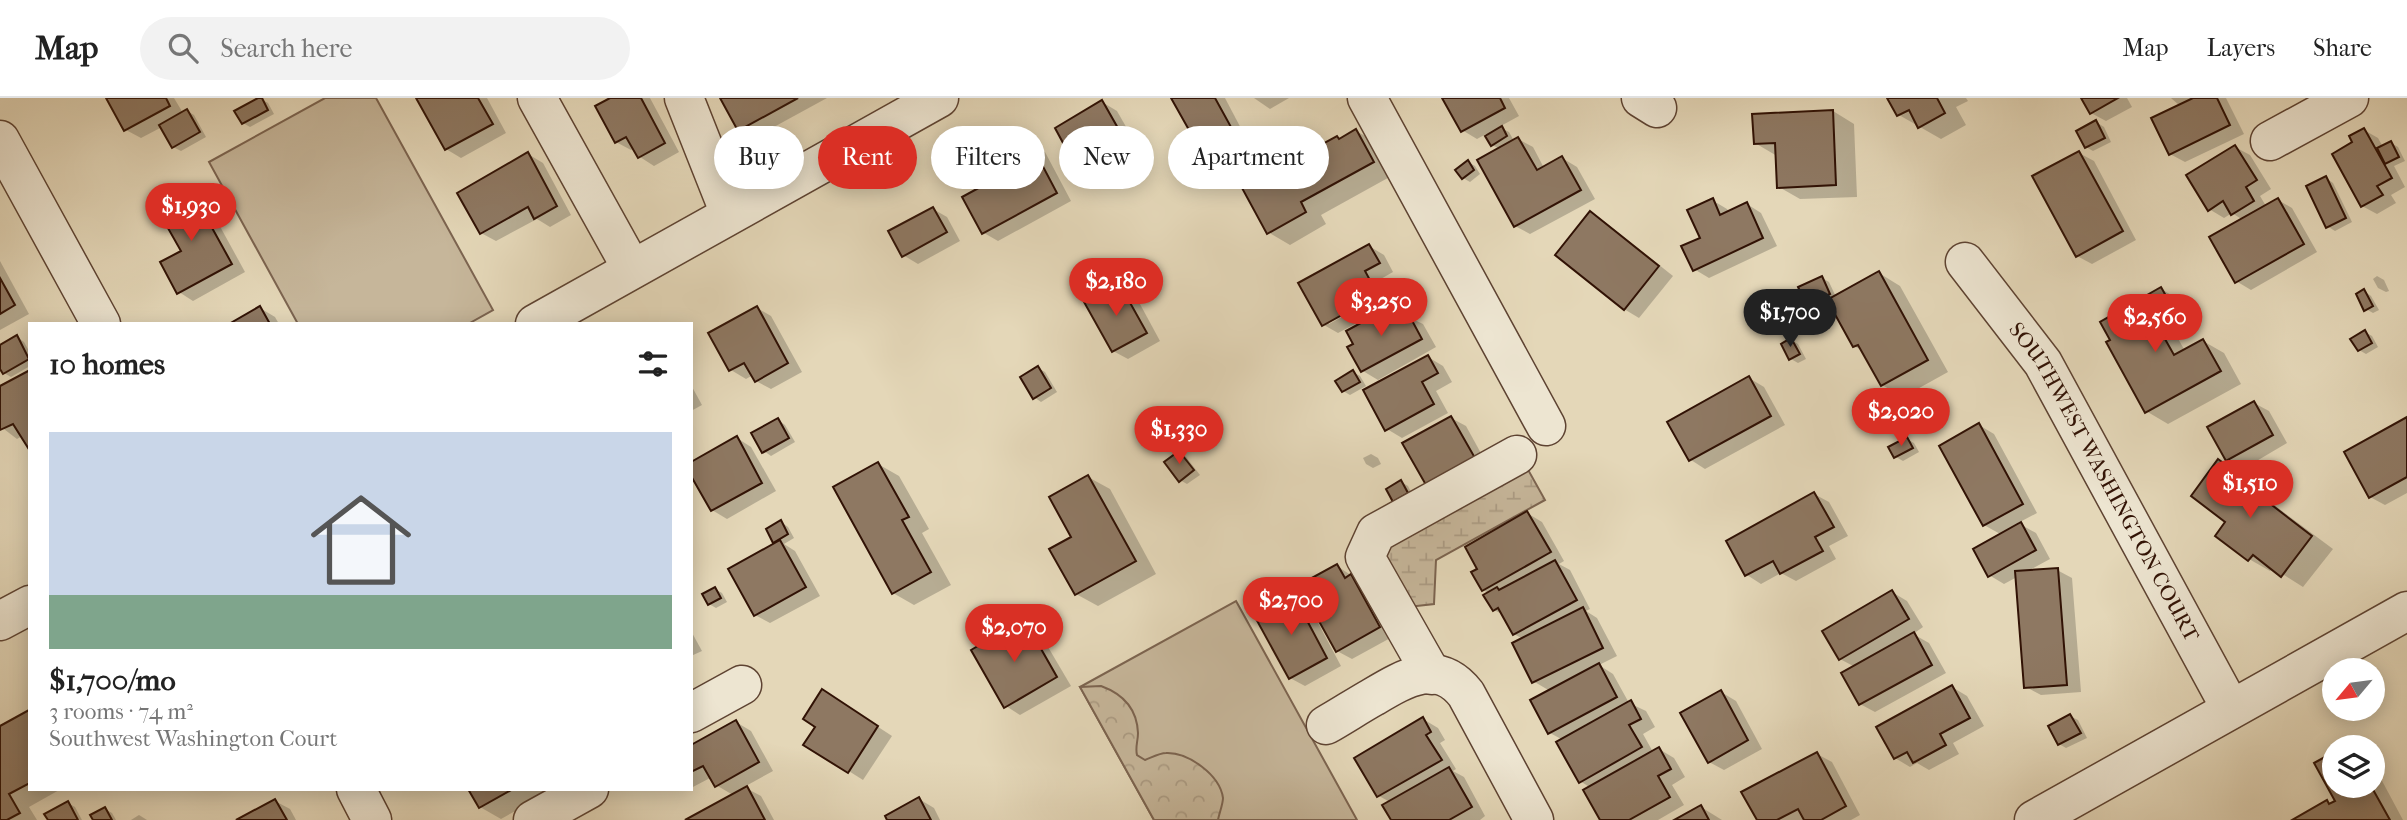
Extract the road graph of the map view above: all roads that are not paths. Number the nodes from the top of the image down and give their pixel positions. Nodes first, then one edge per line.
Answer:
1 (537, 98) edge
2 (684, 98) edge
3 (939, 98) edge
4 (1367, 98) edge
5 (2349, 98) edge
6 (2270, 141) dead end
7 (1, 143) edge
8 (730, 214) junction
9 (1965, 262) dead end
10 (632, 269) junction
11 (100, 322) edge
12 (539, 322) edge
13 (1546, 426) dead end
14 (1517, 455) dead end
15 (28, 606) edge
16 (2407, 611) edge
17 (0, 621) edge
18 (1432, 675) junction
19 (742, 685) dead end
20 (2231, 709) junction
21 (693, 712) edge
22 (1326, 725) dead end
23 (357, 791) edge
24 (585, 791) edge
25 (372, 820) edge
26 (533, 820) edge
27 (1534, 820) edge
28 (2034, 820) edge

1 - 10 street
2 - 8 street
3 - 8 street
4 - 13 street
5 - 6 street
7 - 11 street
8 - 10 street
9 - 20 street, SOUTHWEST WASHINGTON COURT
10 - 12 street
14 - 18 street
15 - 17 street
16 - 20 street
18 - 22 street
18 - 27 street
19 - 21 street
20 - 28 street
23 - 25 street
24 - 26 street

